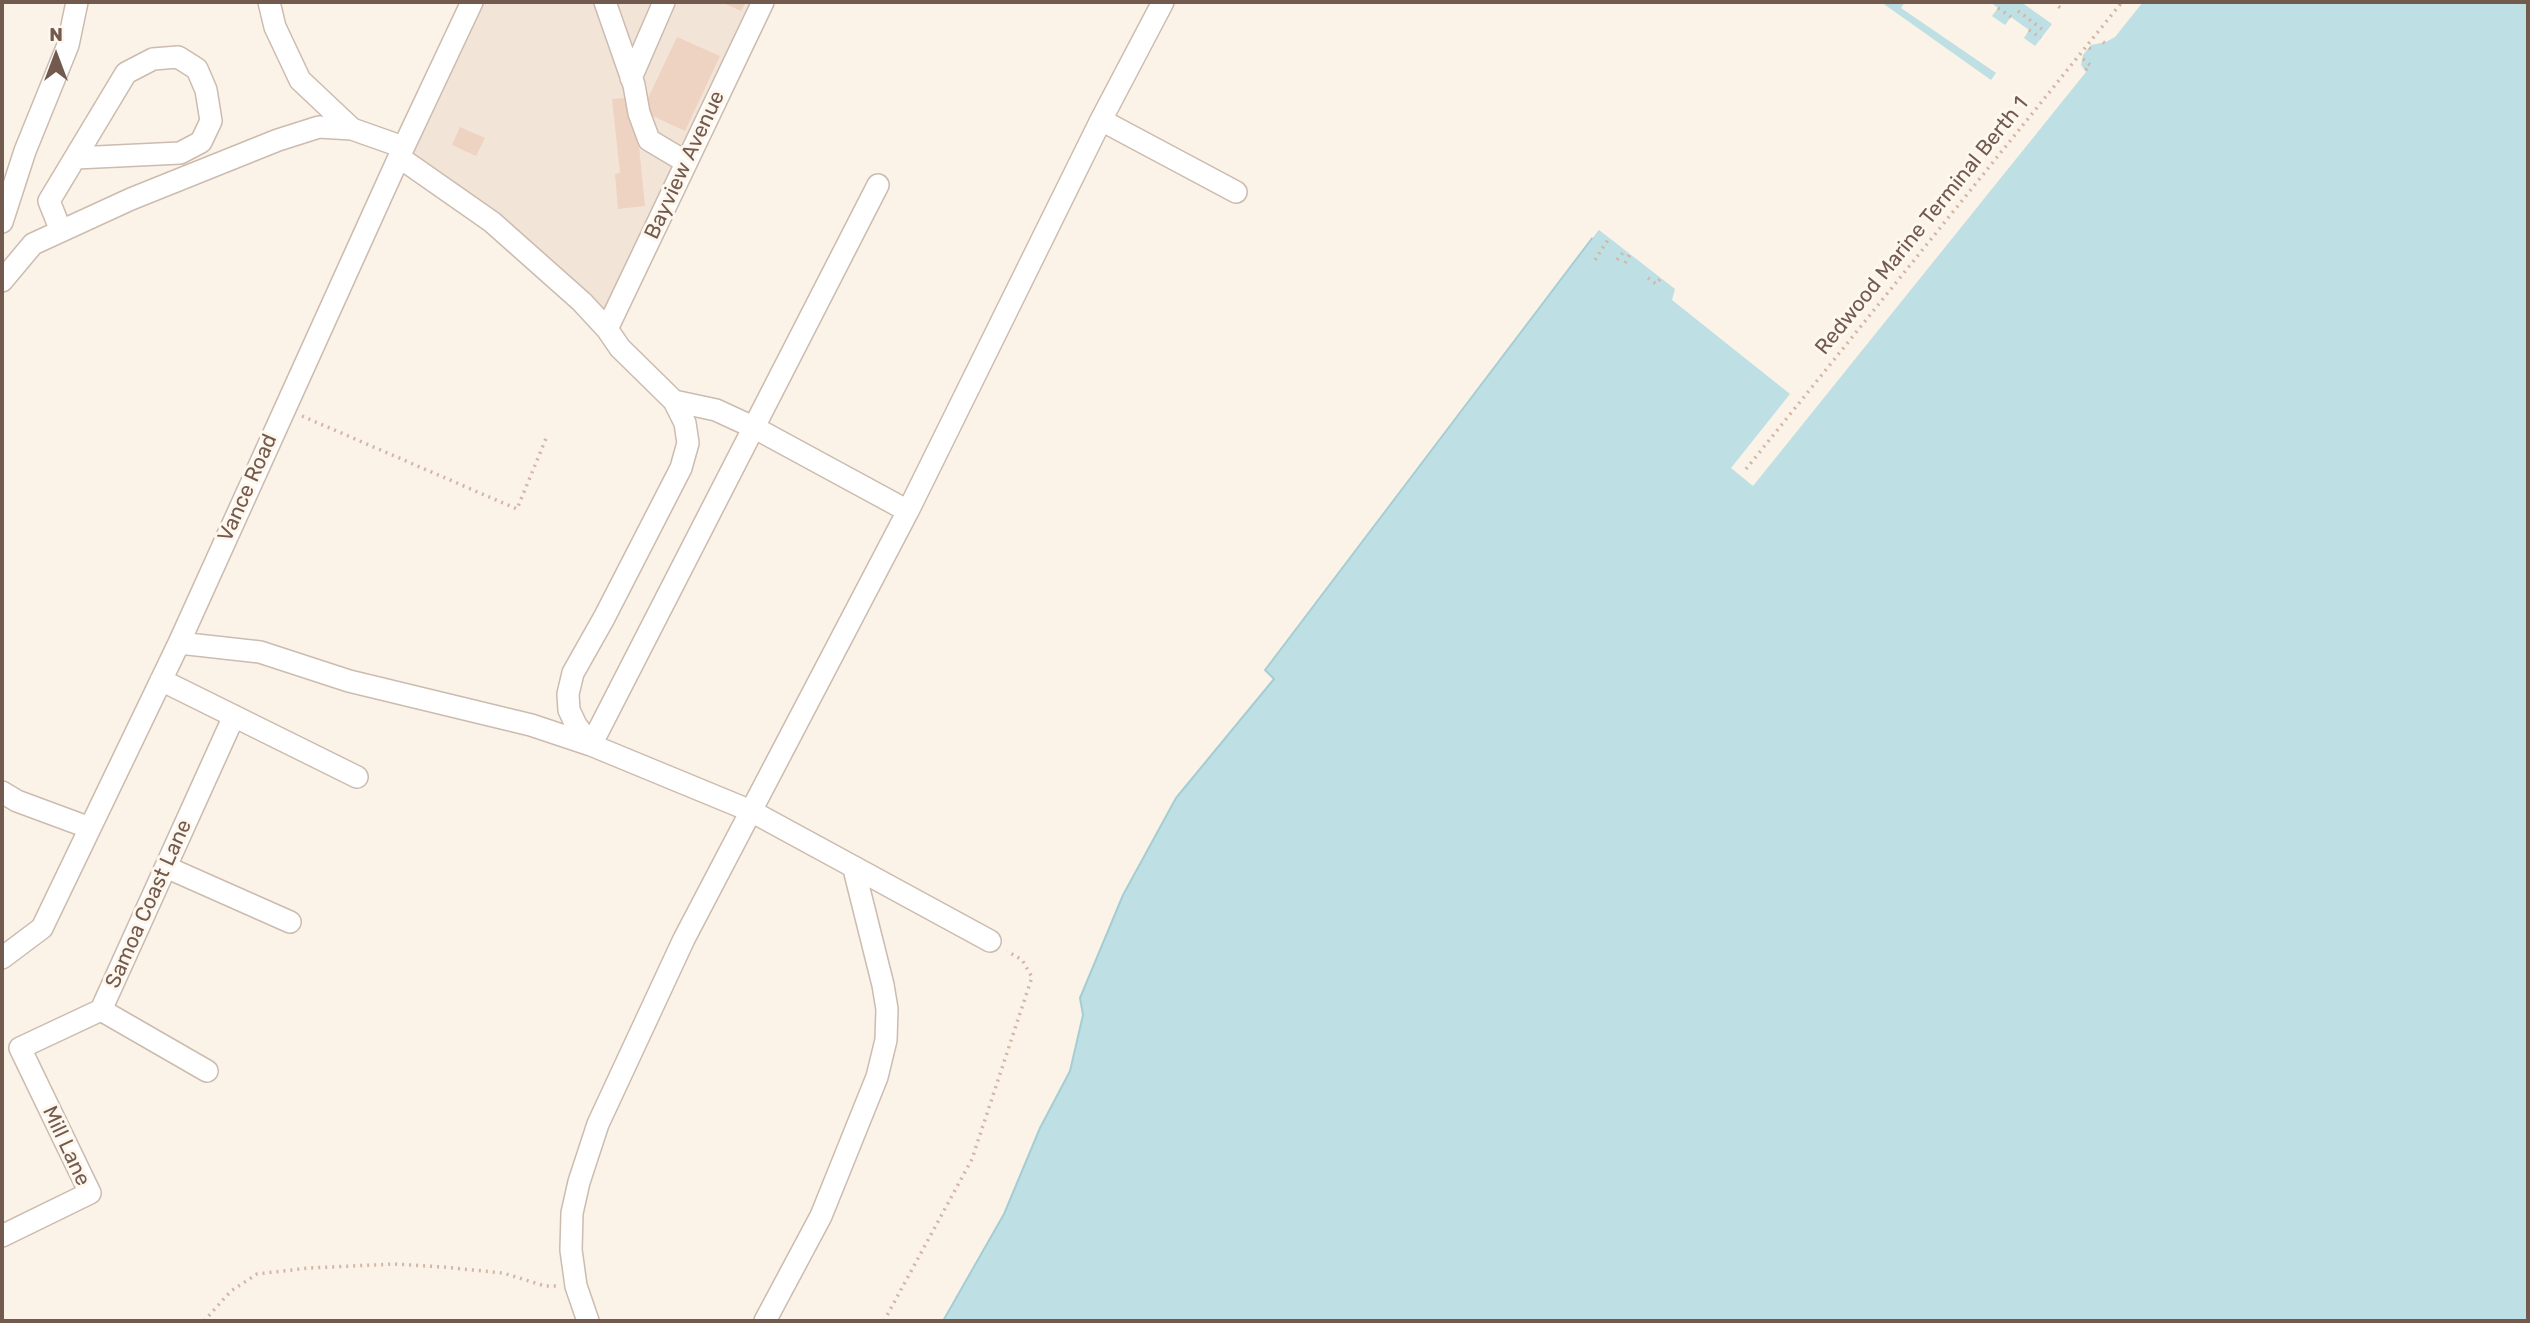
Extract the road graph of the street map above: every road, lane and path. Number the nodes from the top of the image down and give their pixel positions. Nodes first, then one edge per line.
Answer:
1 (77, 2) edge
2 (268, 2) edge
3 (472, 2) edge
4 (605, 2) edge
5 (664, 2) edge
6 (763, 2) edge
7 (1163, 2) edge
8 (2053, 2) edge
9 (2122, 2) edge
10 (1998, 8) dead end
11 (2063, 10) dead end
12 (2018, 11) dead end
13 (2011, 17) dead end
14 (2029, 30) dead end
15 (2046, 32) dead end
16 (2041, 38) dead end
17 (2083, 58) dead end
18 (2084, 72) dead end
19 (631, 78) junction
20 (1101, 120) junction
21 (352, 129) junction
22 (401, 152) junction
23 (76, 158) junction
24 (686, 162) junction
25 (878, 185) dead end
26 (1236, 192) dead end
27 (2, 222) edge
28 (61, 231) junction
29 (1609, 238) dead end
30 (1625, 250) dead end
31 (1630, 254) dead end
32 (1595, 260) dead end
33 (1617, 260) dead end
34 (1625, 263) dead end
35 (1648, 278) dead end
36 (1661, 278) dead end
37 (2, 281) edge
38 (607, 329) junction
39 (674, 401) junction
40 (284, 408) junction
41 (755, 428) junction
42 (547, 436) dead end
43 (1746, 469) dead end
44 (908, 512) junction
45 (179, 643) junction
46 (161, 680) junction
47 (234, 716) junction
48 (592, 745) junction
49 (357, 777) dead end
50 (2, 792) edge
51 (751, 811) junction
52 (90, 828) junction
53 (166, 867) junction
54 (854, 869) junction
55 (290, 922) dead end
56 (990, 942) joint
57 (2, 958) edge
58 (101, 1010) junction
59 (20, 1048) joint
60 (207, 1071) dead end
61 (2, 1236) edge
62 (576, 1286) junction
63 (204, 1321) edge
64 (588, 1321) edge
65 (765, 1321) edge
66 (884, 1321) edge

1 - 27 street
2 - 21 street
3 - 22 street, Vance Road
4 - 19 street
5 - 19 street
6 - 24 street, Bayview Avenue
7 - 20 street
8 - 11 path
9 - 43 path, Redwood Marine Terminal Berth 1
10 - 13 path
12 - 15 path
14 - 16 path
17 - 18 path
19 - 24 street
20 - 26 street
20 - 44 street
21 - 22 street
21 - 28 street
22 - 38 street
22 - 40 street, Vance Road
23 - 23 street
23 - 28 street
24 - 38 street, Bayview Avenue
25 - 41 street
28 - 37 street
29 - 32 path
30 - 33 path
31 - 34 path
35 - 36 path
38 - 39 street
39 - 41 street
39 - 48 street
40 - 42 path
40 - 45 street, Vance Road
41 - 44 street
41 - 48 street
44 - 51 street
45 - 46 street, Vance Road
45 - 48 street
46 - 47 street
46 - 52 street, Vance Road
47 - 49 street
47 - 53 street, Samoa Coast Lane
48 - 51 street
50 - 52 street
51 - 54 street
51 - 62 street
52 - 57 street, Vance Road
53 - 55 street
53 - 58 street, Samoa Coast Lane
54 - 56 street
54 - 65 street
56 - 66 path
58 - 59 street, Samoa Coast Lane
58 - 60 street
59 - 61 street, Mill Lane
62 - 63 path
62 - 64 street

